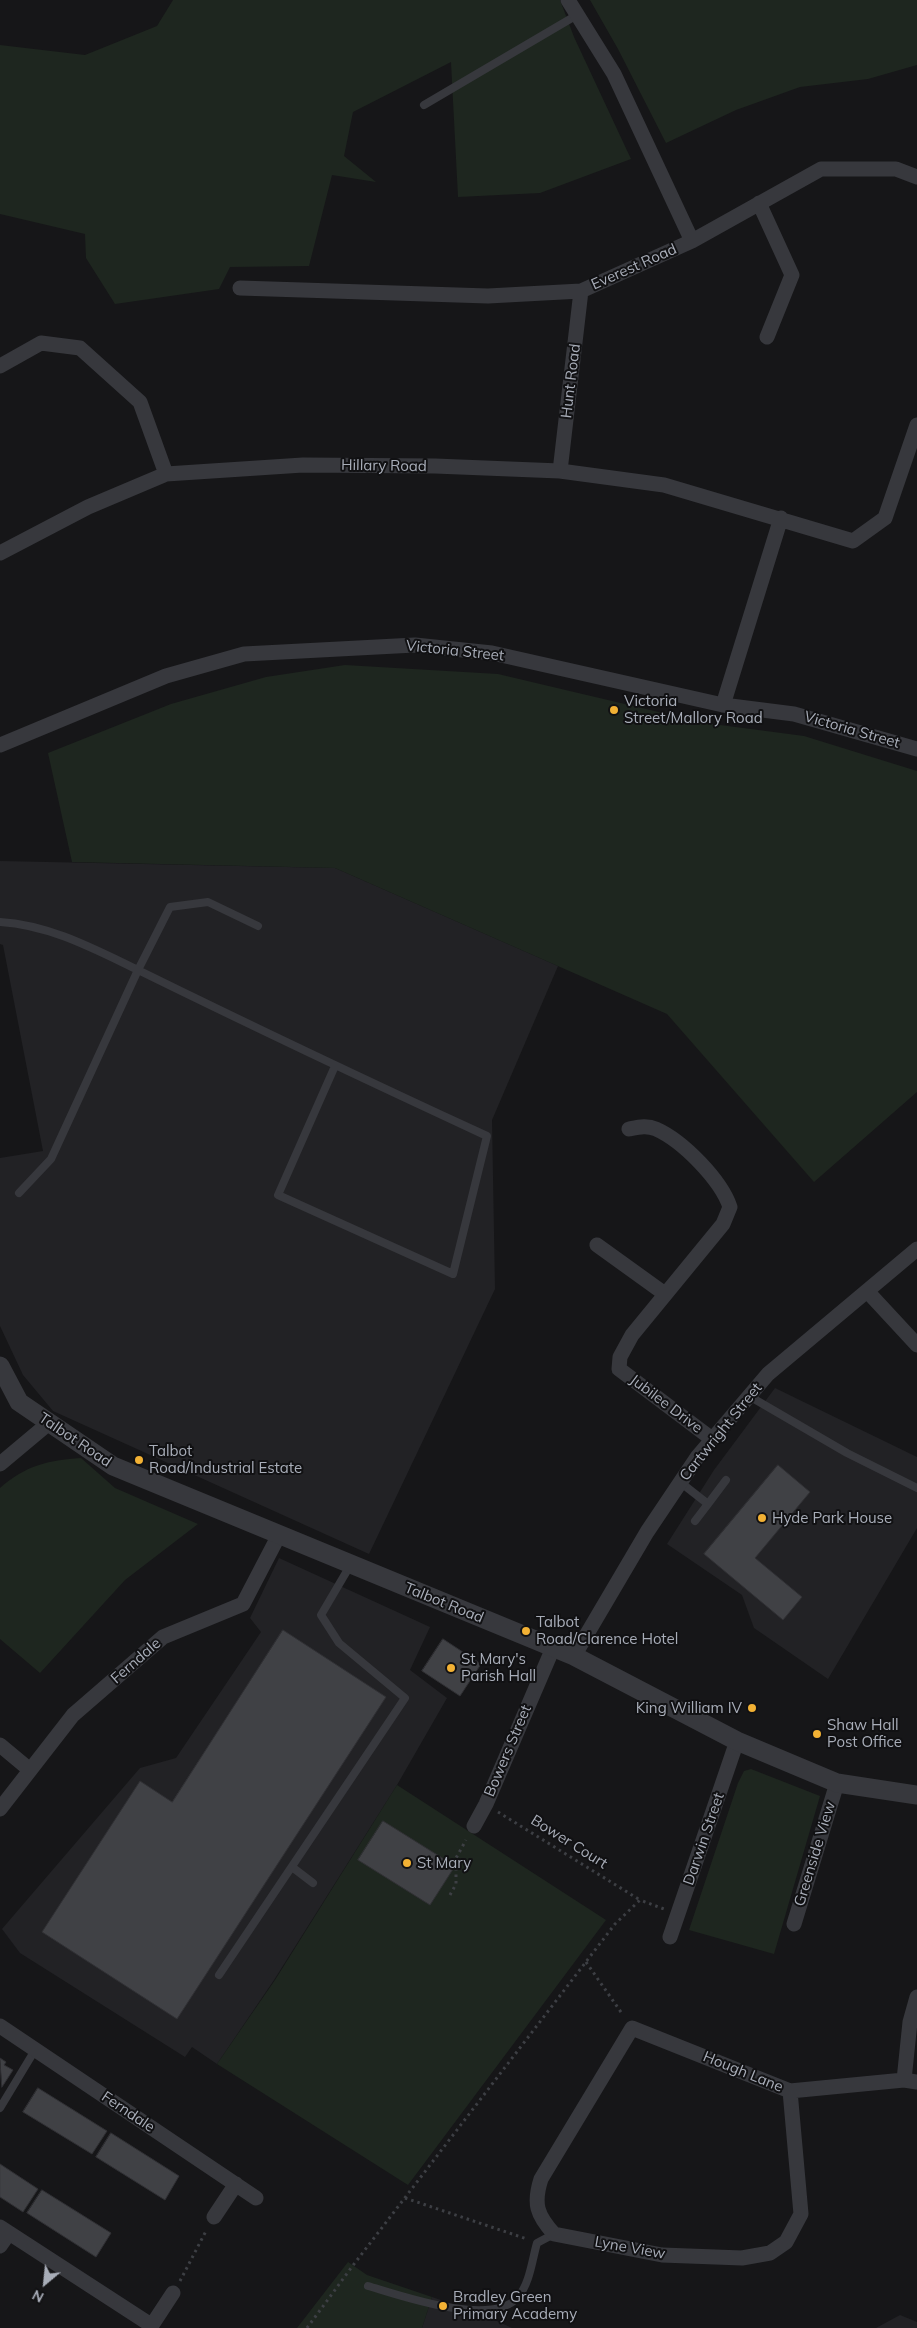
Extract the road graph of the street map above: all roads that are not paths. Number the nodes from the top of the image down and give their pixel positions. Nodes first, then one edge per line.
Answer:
1 (568, 0) edge
2 (577, 15) junction
3 (424, 105) dead end
4 (917, 177) edge
5 (759, 203) junction
6 (692, 241) junction
7 (240, 288) dead end
8 (581, 291) junction
9 (767, 337) dead end
10 (0, 366) edge
11 (917, 425) edge
12 (560, 472) junction
13 (166, 474) junction
14 (781, 518) junction
15 (0, 554) edge
16 (722, 705) junction
17 (0, 745) edge
18 (917, 749) edge
19 (0, 922) edge
20 (258, 926) dead end
21 (138, 970) junction
22 (335, 1066) junction
23 (629, 1129) dead end
24 (19, 1193) dead end
25 (597, 1245) dead end
26 (917, 1249) edge
27 (867, 1291) junction
28 (665, 1294) junction
29 (917, 1345) edge
30 (0, 1366) edge
31 (749, 1396) junction
32 (49, 1423) junction
33 (712, 1439) junction
34 (0, 1464) edge
35 (726, 1480) dead end
36 (680, 1482) junction
37 (917, 1488) edge
38 (708, 1504) junction
39 (695, 1521) dead end
40 (279, 1535) junction
41 (351, 1564) junction
42 (553, 1648) junction
43 (574, 1656) junction
44 (737, 1741) junction
45 (0, 1745) edge
46 (30, 1770) junction
47 (837, 1783) junction
48 (917, 1795) edge
49 (0, 1808) edge
50 (474, 1826) road end
51 (292, 1866) junction
52 (313, 1883) dead end
53 (794, 1924) dead end
54 (670, 1937) dead end
55 (219, 1975) dead end
56 (917, 1997) edge
57 (0, 2026) edge
58 (35, 2050) junction
59 (910, 2081) edge
60 (790, 2092) junction
61 (0, 2108) edge
62 (236, 2184) junction
63 (256, 2198) dead end
64 (214, 2218) road end
65 (4, 2230) edge
66 (554, 2234) junction
67 (0, 2246) edge
68 (368, 2286) dead end
69 (173, 2293) road end
70 (150, 2327) edge

1 - 2 street
2 - 3 lane
2 - 6 street
4 - 5 street, Everest Road
5 - 6 street, Everest Road
5 - 9 street
6 - 8 street, Everest Road
7 - 8 street, Everest Road
8 - 12 street, Hunt Road
10 - 13 street
11 - 14 street, Hillary Road
12 - 13 street, Hillary Road
12 - 14 street, Hillary Road
13 - 15 street, Hillary Road
14 - 16 street
16 - 17 street, Victoria Street
16 - 18 street, Victoria Street
19 - 21 lane
20 - 21 lane
21 - 22 lane
21 - 24 lane
22 - 22 lane
23 - 28 street, Jubilee Drive
25 - 28 street
26 - 27 street, Cartwright Street
27 - 29 street
27 - 31 street, Cartwright Street
28 - 33 street, Jubilee Drive
30 - 32 street, Talbot Road
31 - 33 street, Cartwright Street
31 - 37 lane
32 - 34 street
32 - 40 street, Talbot Road
33 - 36 street, Cartwright Street
35 - 38 lane
36 - 38 lane
36 - 43 street, Cartwright Street
38 - 39 lane
40 - 41 street, Talbot Road
40 - 46 street, Ferndale
41 - 42 street, Talbot Road
41 - 51 lane
42 - 43 street, Talbot Road
42 - 50 street, Bowers Street
43 - 44 street, Talbot Road
44 - 47 street, Talbot Road
44 - 54 street, Darwin Street
45 - 46 street
46 - 49 street, Ferndale
47 - 48 street, Talbot Road
47 - 53 street, Greenside View
51 - 52 lane
51 - 55 lane
56 - 59 street
57 - 58 street, Ferndale
58 - 61 lane
58 - 62 street, Ferndale
59 - 60 street, Hough Lane
60 - 66 street, Lyne View
60 - 66 street, Hough Lane
62 - 63 street, Ferndale
62 - 64 street
65 - 67 street
65 - 70 street
66 - 68 lane
69 - 70 street

